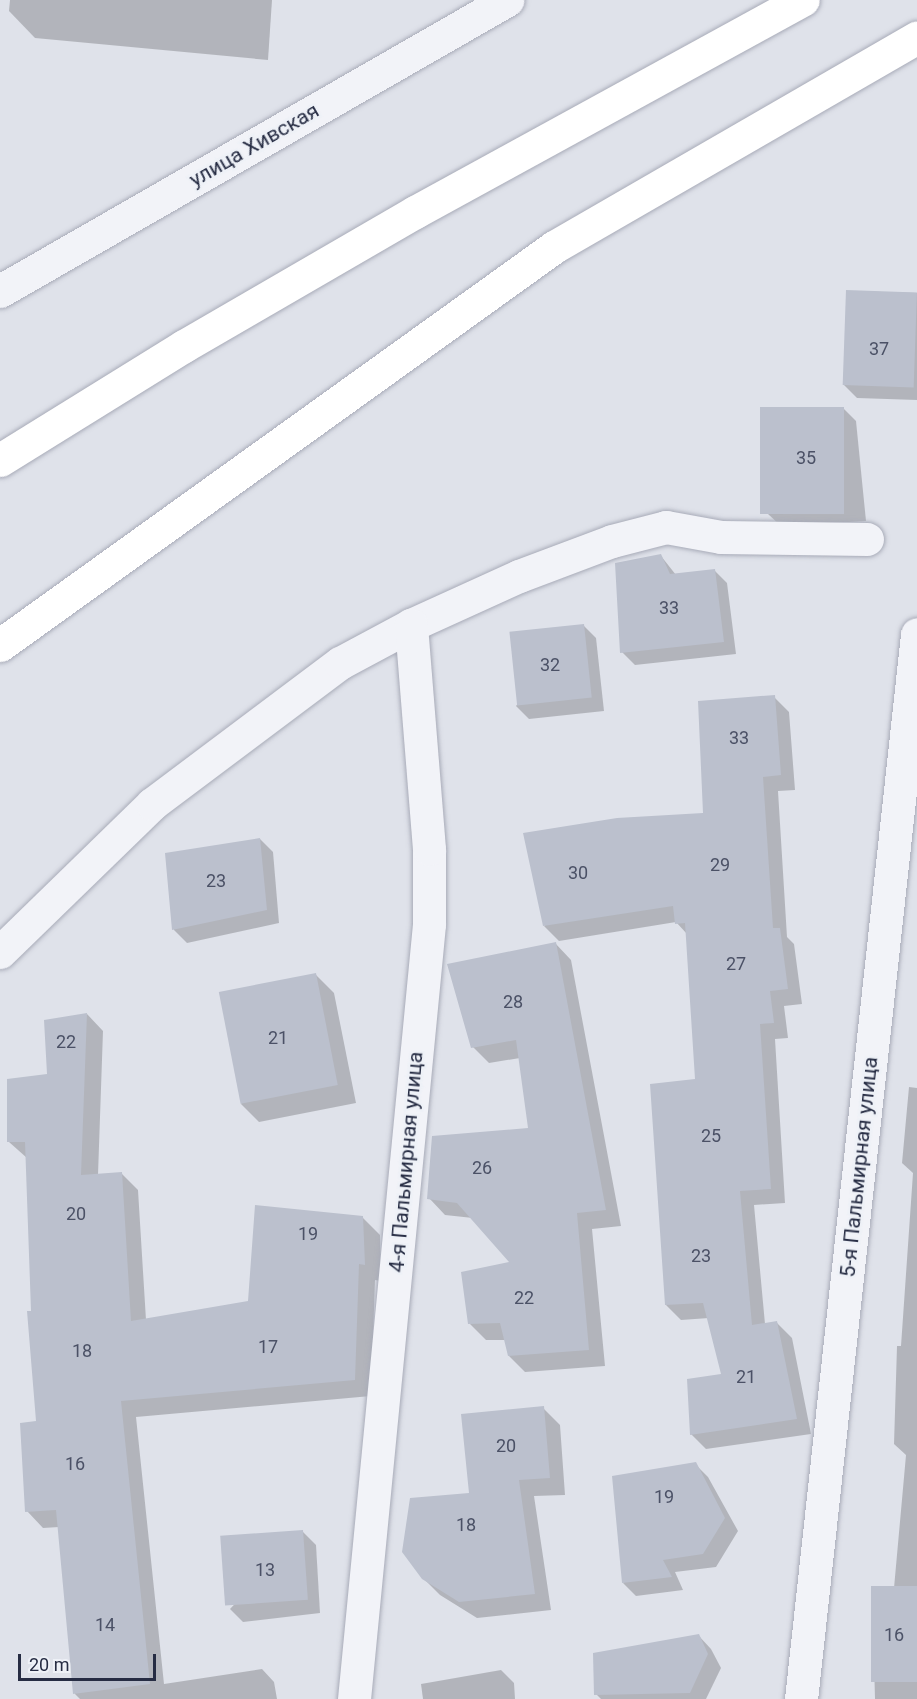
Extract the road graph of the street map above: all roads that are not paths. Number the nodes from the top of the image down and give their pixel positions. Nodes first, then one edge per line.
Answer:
1 (507, 0) edge
2 (803, 0) edge
3 (917, 37) edge
4 (0, 291) edge
5 (0, 460) edge
6 (867, 539) dead end
7 (411, 625) junction
8 (917, 634) edge
9 (0, 645) edge
10 (0, 952) edge
11 (354, 1699) edge
12 (801, 1699) edge

1 - 4 street, улица Хивская
2 - 5 main road
3 - 9 main road
6 - 7 street
7 - 10 street
7 - 11 street, 4-я Пальмирная улица
8 - 12 street, 5-я Пальмирная улица

